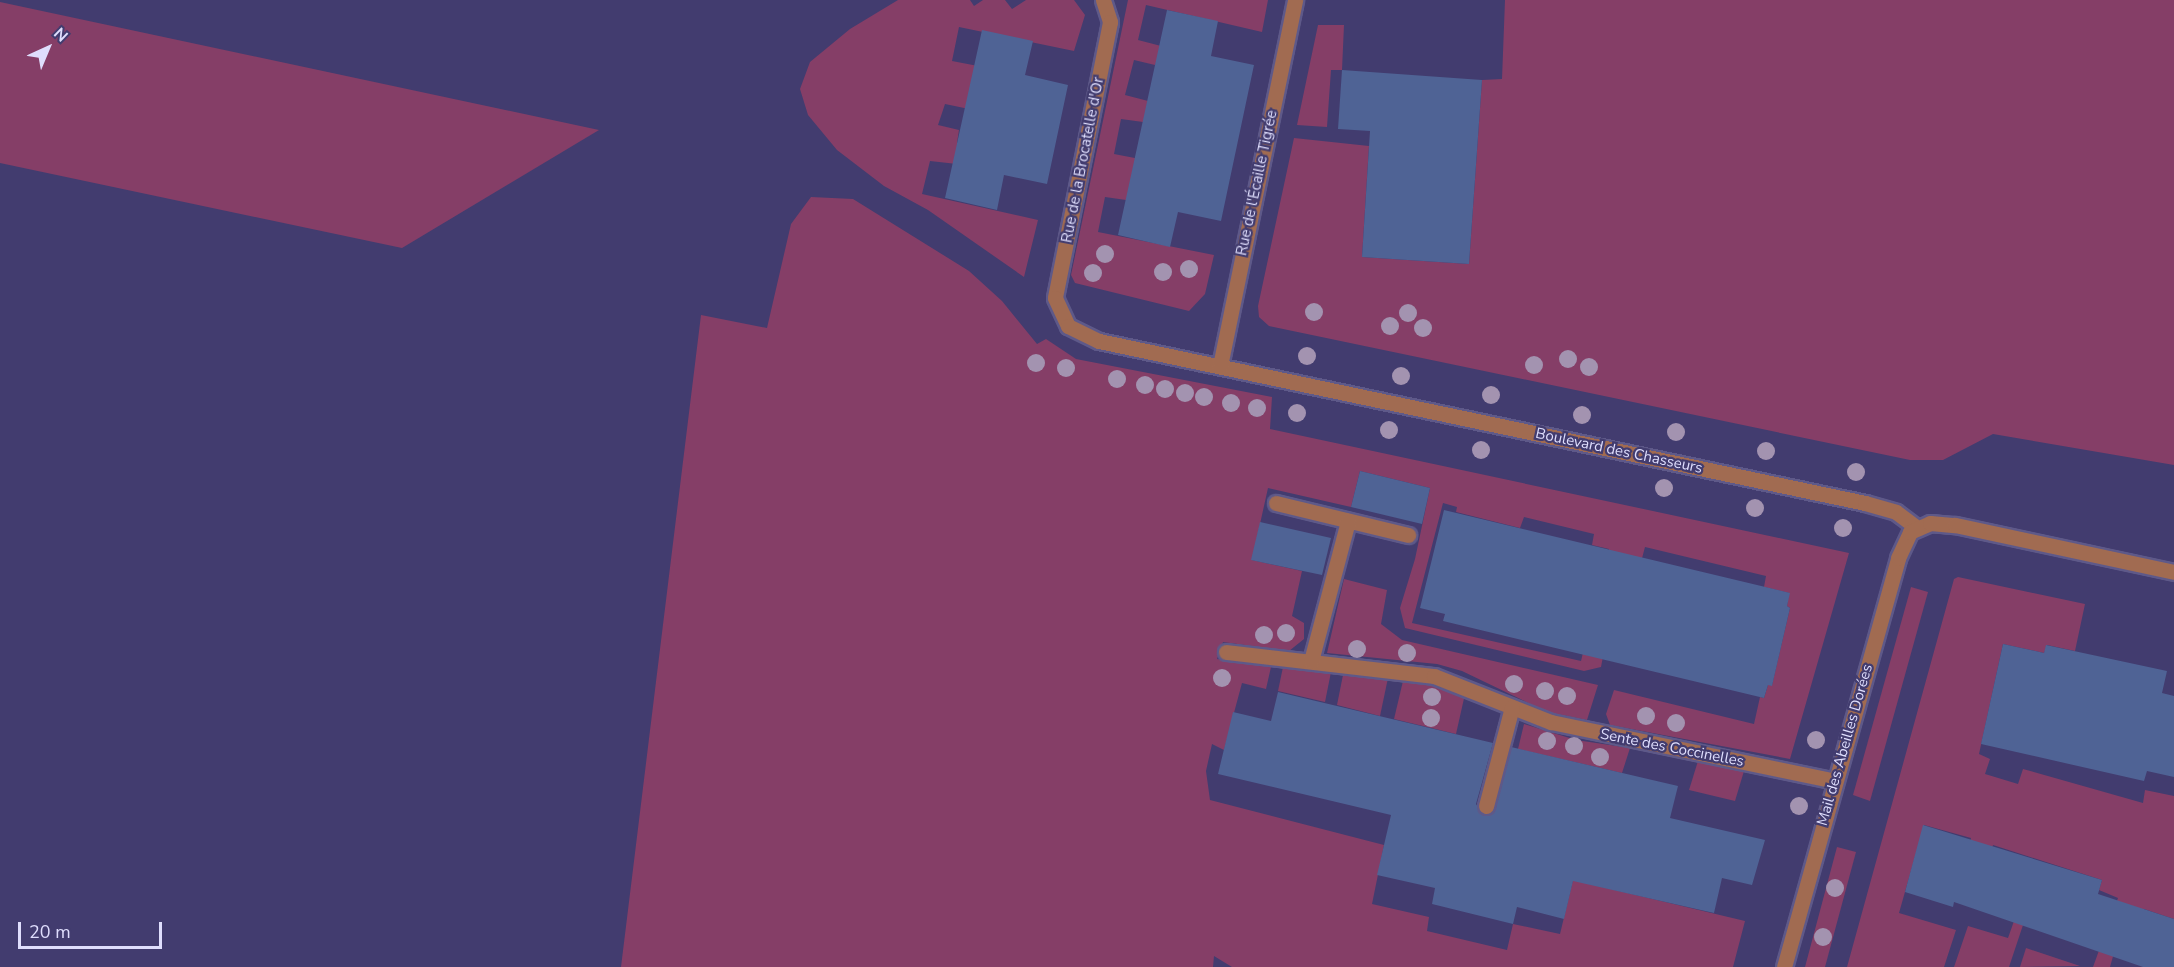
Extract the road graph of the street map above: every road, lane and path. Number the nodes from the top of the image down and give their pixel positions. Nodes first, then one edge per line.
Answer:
1 (1103, 0) edge
2 (1295, 0) edge
3 (1062, 321) joint
4 (1220, 366) junction
5 (1276, 503) dead end
6 (1348, 520) junction
7 (1916, 527) junction
8 (1408, 535) dead end
9 (2174, 572) edge
10 (1226, 652) dead end
11 (1311, 661) junction
12 (1512, 706) junction
13 (1835, 781) junction
14 (1486, 806) dead end
15 (1784, 967) edge

1 - 3 street, Rue de la Brocatelle d'Or
2 - 4 street, Rue de l'Écaille Tigrée
3 - 4 street, Boulevard des Chasseurs
4 - 7 street, Boulevard des Chasseurs
5 - 6 street
6 - 8 street
6 - 11 street
7 - 9 street
7 - 13 street, Mail des Abeilles Dorées
10 - 11 street, Sente des Coccinelles
11 - 12 street, Sente des Coccinelles
12 - 13 street, Sente des Coccinelles
12 - 14 street
13 - 15 street, Mail des Abeilles Dorées

